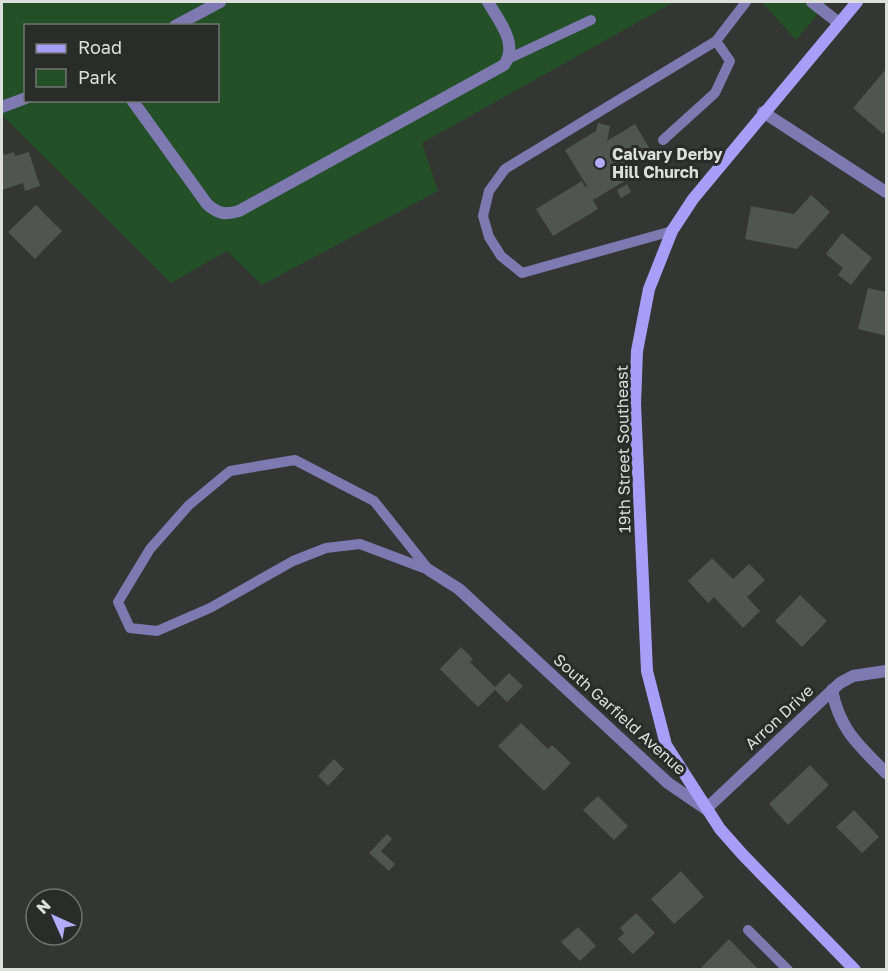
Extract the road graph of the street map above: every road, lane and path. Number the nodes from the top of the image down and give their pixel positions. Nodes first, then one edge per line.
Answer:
1 (220, 2) edge
2 (488, 2) edge
3 (746, 2) edge
4 (812, 2) edge
5 (857, 2) edge
6 (591, 20) dead end
7 (839, 23) junction
8 (179, 24) edge
9 (717, 40) junction
10 (510, 58) junction
11 (24, 99) edge
12 (133, 102) edge
13 (2, 107) edge
14 (764, 112) junction
15 (663, 140) dead end
16 (886, 192) edge
17 (672, 231) junction
18 (429, 570) junction
19 (886, 671) edge
20 (832, 690) junction
21 (886, 773) edge
22 (706, 808) junction
23 (748, 930) dead end
24 (788, 969) edge
25 (855, 969) edge

1 - 8 street
2 - 10 street
3 - 9 lane
4 - 7 street
5 - 7 street, 19th Street Southeast
6 - 10 lane
7 - 14 street, 19th Street Southeast
9 - 15 lane
9 - 17 lane
10 - 12 street
11 - 13 street
14 - 16 street
14 - 17 street, 19th Street Southeast
17 - 22 street, 19th Street Southeast
18 - 18 lane
18 - 22 street, South Garfield Avenue
19 - 20 street, Arron Drive
20 - 21 street
20 - 22 street, Arron Drive
22 - 25 street, South Garfield Avenue
23 - 24 lane

